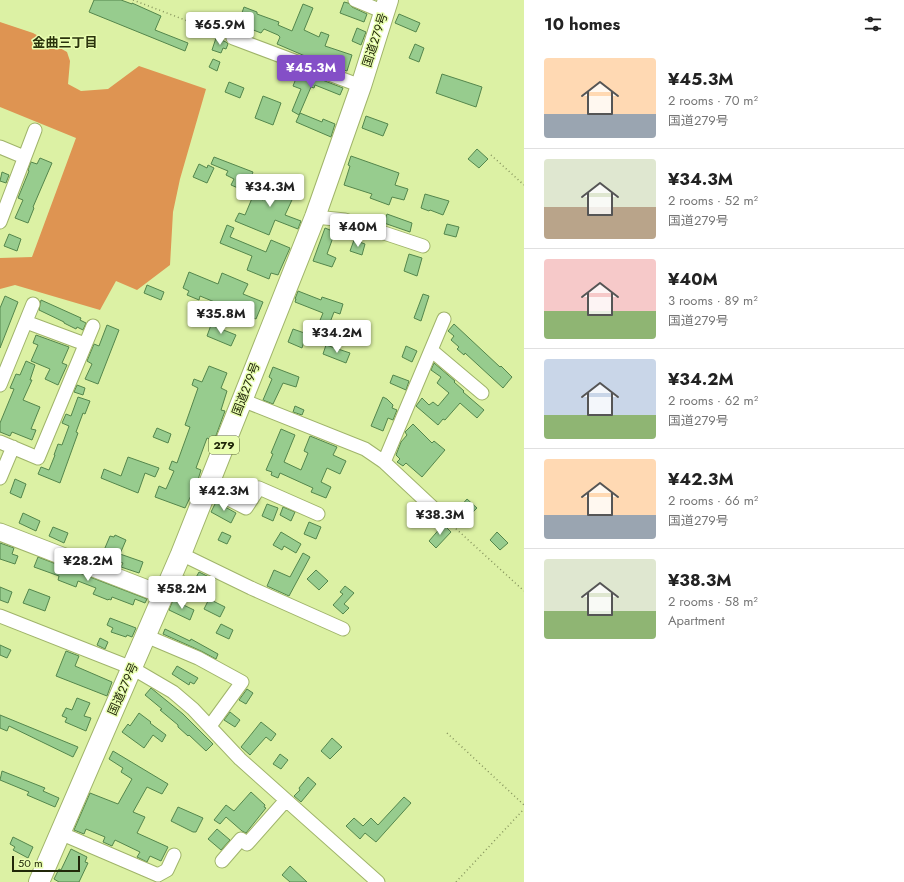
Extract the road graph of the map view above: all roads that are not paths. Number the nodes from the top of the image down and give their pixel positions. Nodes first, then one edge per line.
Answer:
1 (355, 0) edge
2 (386, 6) edge
3 (233, 38) road end
4 (360, 86) junction
5 (35, 130) dead end
6 (0, 147) edge
7 (24, 157) junction
8 (1, 216) edge
9 (315, 217) junction
10 (423, 246) dead end
11 (33, 304) dead end
12 (444, 319) dead end
13 (26, 322) junction
14 (93, 326) dead end
15 (85, 344) junction
16 (431, 350) junction
17 (0, 385) edge
18 (482, 393) dead end
19 (242, 400) junction
20 (0, 442) edge
21 (12, 447) junction
22 (384, 462) junction
23 (0, 478) edge
24 (207, 488) junction
25 (318, 514) dead end
26 (445, 519) road end
27 (0, 532) edge
28 (180, 554) junction
29 (163, 595) junction
30 (0, 616) edge
31 (343, 629) dead end
32 (146, 636) junction
33 (132, 668) junction
34 (210, 726) junction
35 (286, 800) junction
36 (60, 833) junction
37 (174, 855) dead end
38 (222, 861) dead end
39 (39, 882) edge
40 (378, 882) edge

1 - 2 street
2 - 4 highway, 国道279号 / 279
3 - 4 street
4 - 9 highway, 国道279号 / 279
5 - 7 street
6 - 7 street
7 - 8 street
9 - 10 street
9 - 19 highway, 国道279号 / 279
11 - 13 street
12 - 16 street
13 - 15 street
13 - 17 street
14 - 15 street
15 - 21 street
16 - 18 street
16 - 22 street
19 - 22 street
19 - 24 highway, 国道279号 / 279
20 - 21 street
21 - 23 street
22 - 26 street
24 - 25 street
24 - 28 highway, 国道279号 / 279
27 - 29 main road
28 - 29 highway, 国道279号 / 279
28 - 31 street
29 - 32 highway, 国道279号 / 279
30 - 33 street
32 - 33 highway, 国道279号 / 279
32 - 34 street
33 - 34 street
33 - 36 highway, 国道279号 / 279
34 - 35 street
35 - 38 street
35 - 40 street
36 - 37 street
36 - 39 highway, 国道279号 / 279

